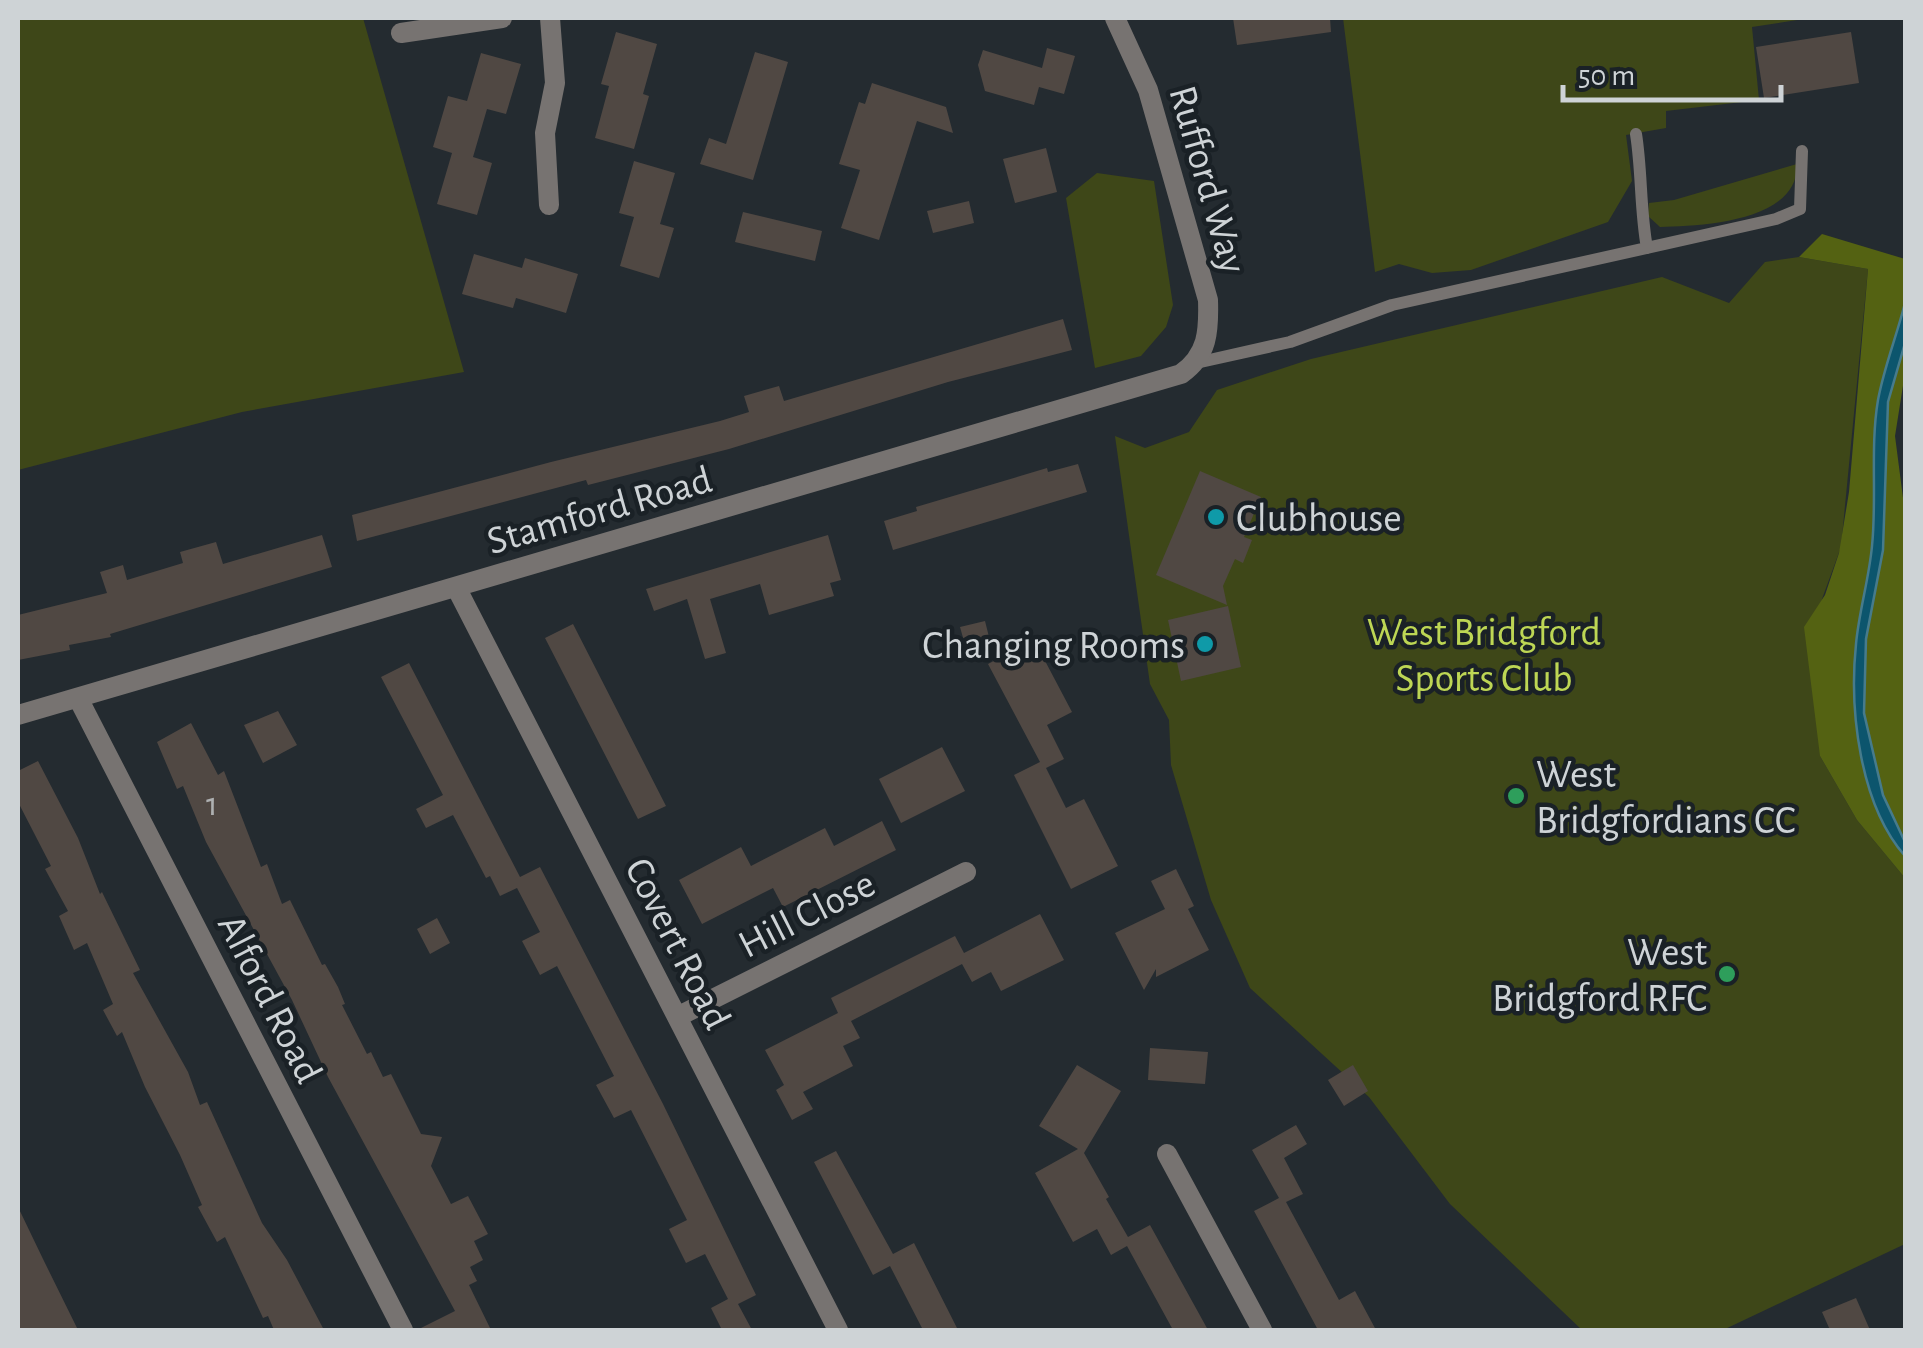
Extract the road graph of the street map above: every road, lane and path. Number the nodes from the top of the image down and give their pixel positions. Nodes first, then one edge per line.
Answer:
1 (502, 18) edge
2 (550, 18) edge
3 (1115, 18) edge
4 (456, 21) edge
5 (401, 34) dead end
6 (1636, 134) dead end
7 (1802, 151) dead end
8 (549, 204) dead end
9 (1648, 248) junction
10 (1196, 363) junction
11 (456, 587) junction
12 (78, 698) junction
13 (18, 716) edge
14 (966, 872) dead end
15 (678, 1017) junction
16 (1167, 1154) dead end
17 (402, 1330) edge
18 (838, 1330) edge
19 (1262, 1330) edge

1 - 4 street
2 - 8 street
3 - 10 street, Rufford Way
4 - 5 street
6 - 9 lane
7 - 9 lane
9 - 10 lane
10 - 11 street, Stamford Road
11 - 12 street, Stamford Road
11 - 15 street, Covert Road
12 - 13 street, Stamford Road
12 - 17 street, Alford Road
14 - 15 street, Hill Close
15 - 18 street, Covert Road
16 - 19 street

